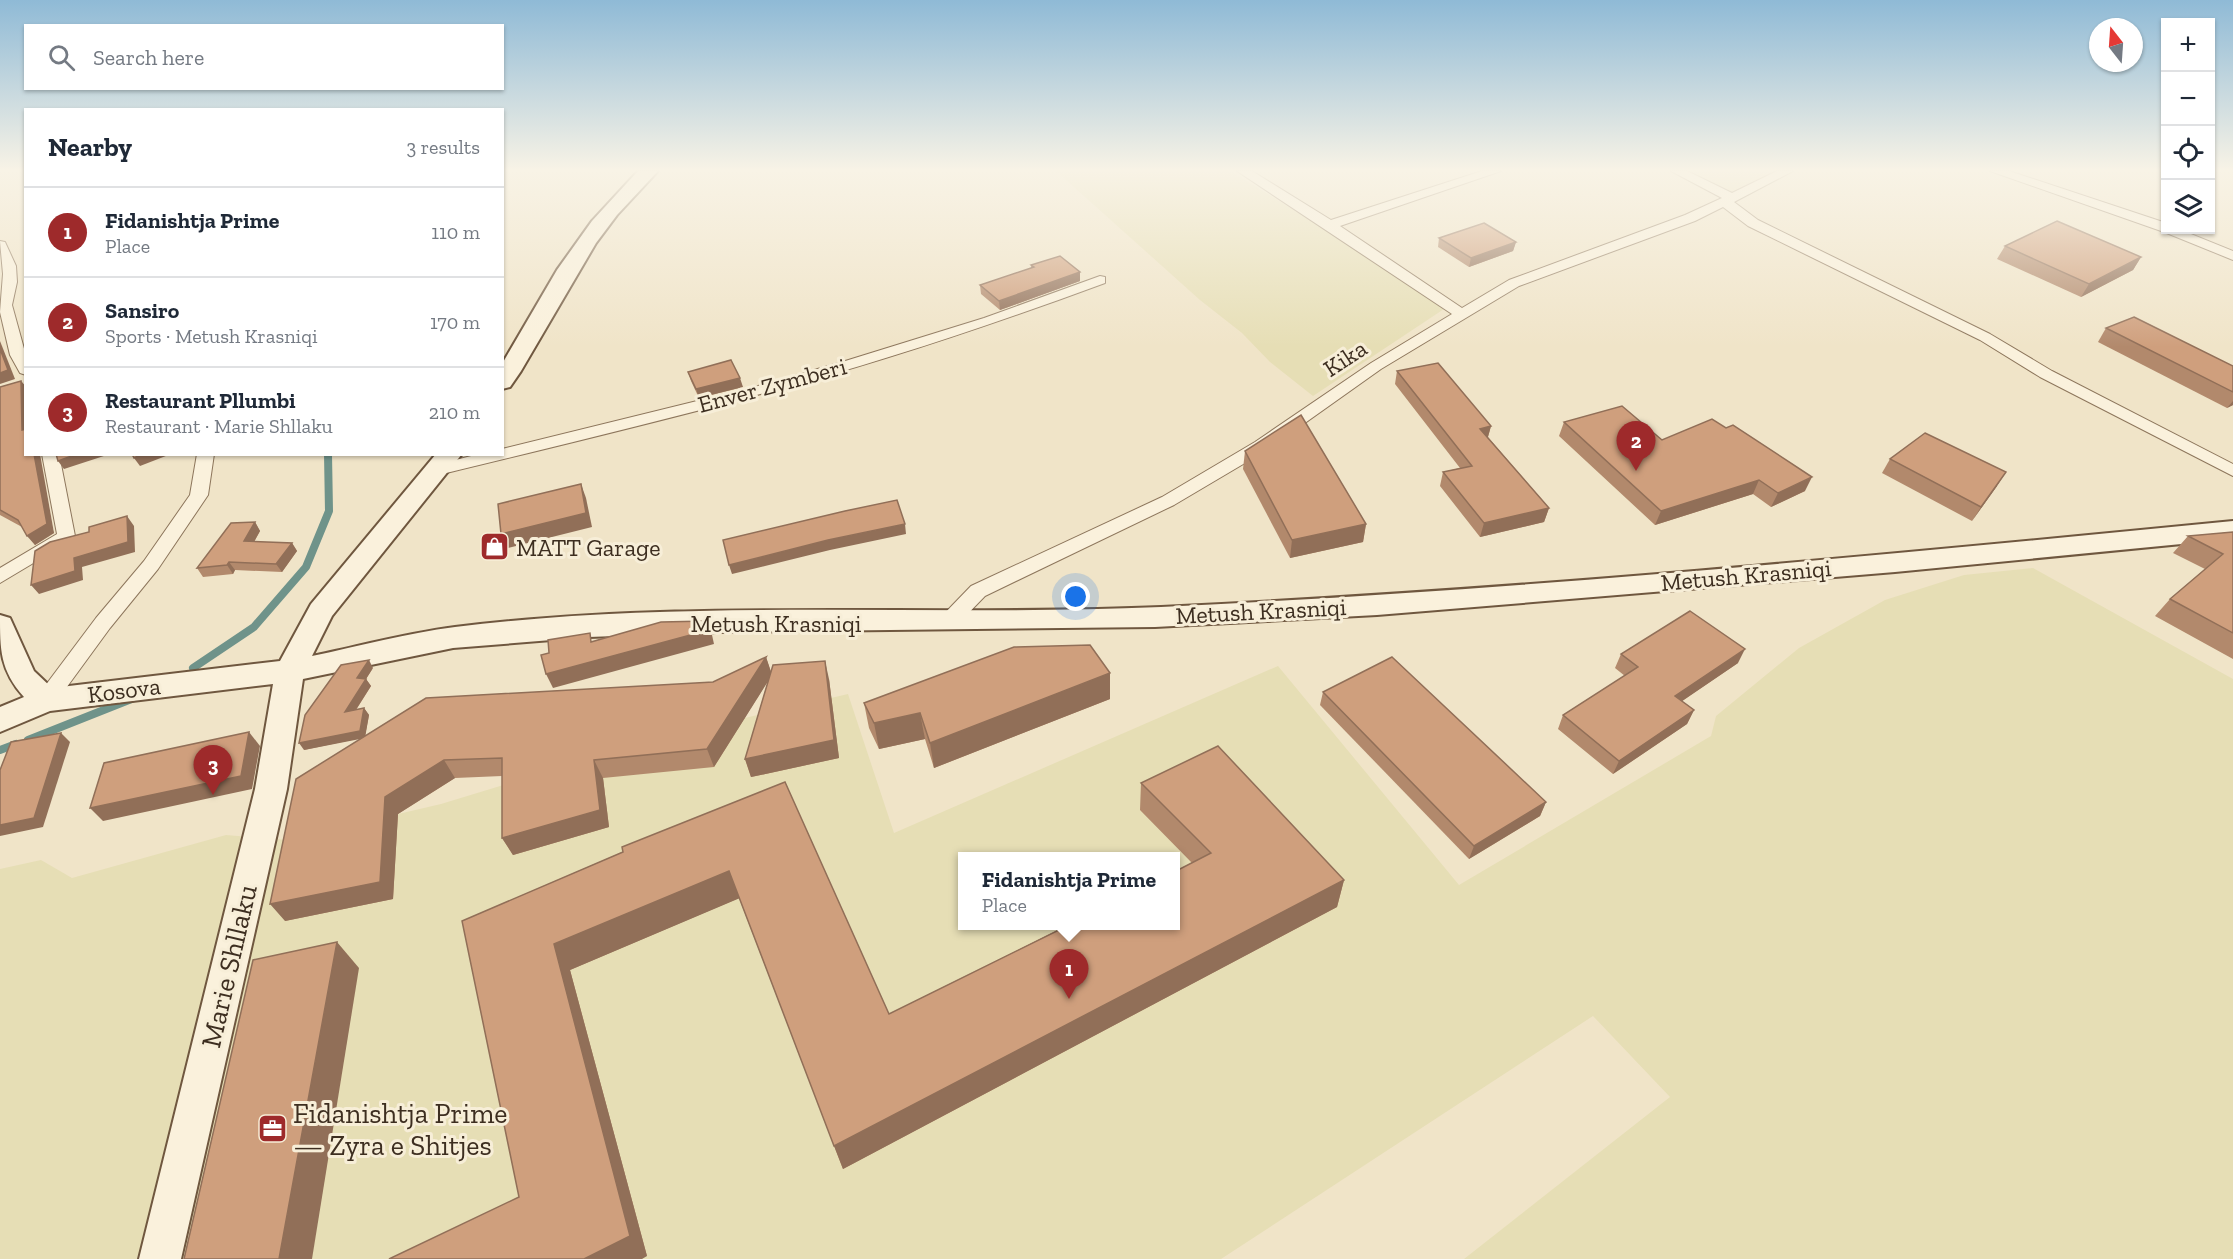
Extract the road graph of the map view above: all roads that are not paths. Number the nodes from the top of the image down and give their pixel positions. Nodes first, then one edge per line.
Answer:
1 (595, 230) edge
2 (1337, 230) edge
3 (1658, 230) edge
4 (1767, 230) edge
5 (2180, 234) edge
6 (0, 245) edge
7 (2233, 256) edge
8 (1100, 280) dead end
9 (1461, 314) junction
10 (24, 367) edge
11 (504, 379) edge
12 (504, 448) edge
13 (50, 456) edge
14 (206, 456) edge
15 (469, 456) edge
16 (444, 462) edge
17 (2233, 471) edge
18 (2233, 530) edge
19 (0, 577) edge
20 (949, 621) junction
21 (0, 626) edge
22 (290, 670) junction
23 (46, 700) junction
24 (0, 720) edge
25 (160, 1259) edge

1 - 11 street
2 - 9 street
3 - 9 street, Kika
4 - 17 street
5 - 7 street
6 - 10 street
8 - 12 street, Enver Zymberi
9 - 20 street, Kika
13 - 19 street
14 - 23 street
15 - 16 street, Enver Zymberi
16 - 22 street, Enver Zymberi
18 - 20 street, Metush Krasniqi
20 - 22 street, Metush Krasniqi
21 - 23 street
22 - 23 street, Kosova
22 - 25 street, Marie Shllaku
23 - 24 street, Kosova

